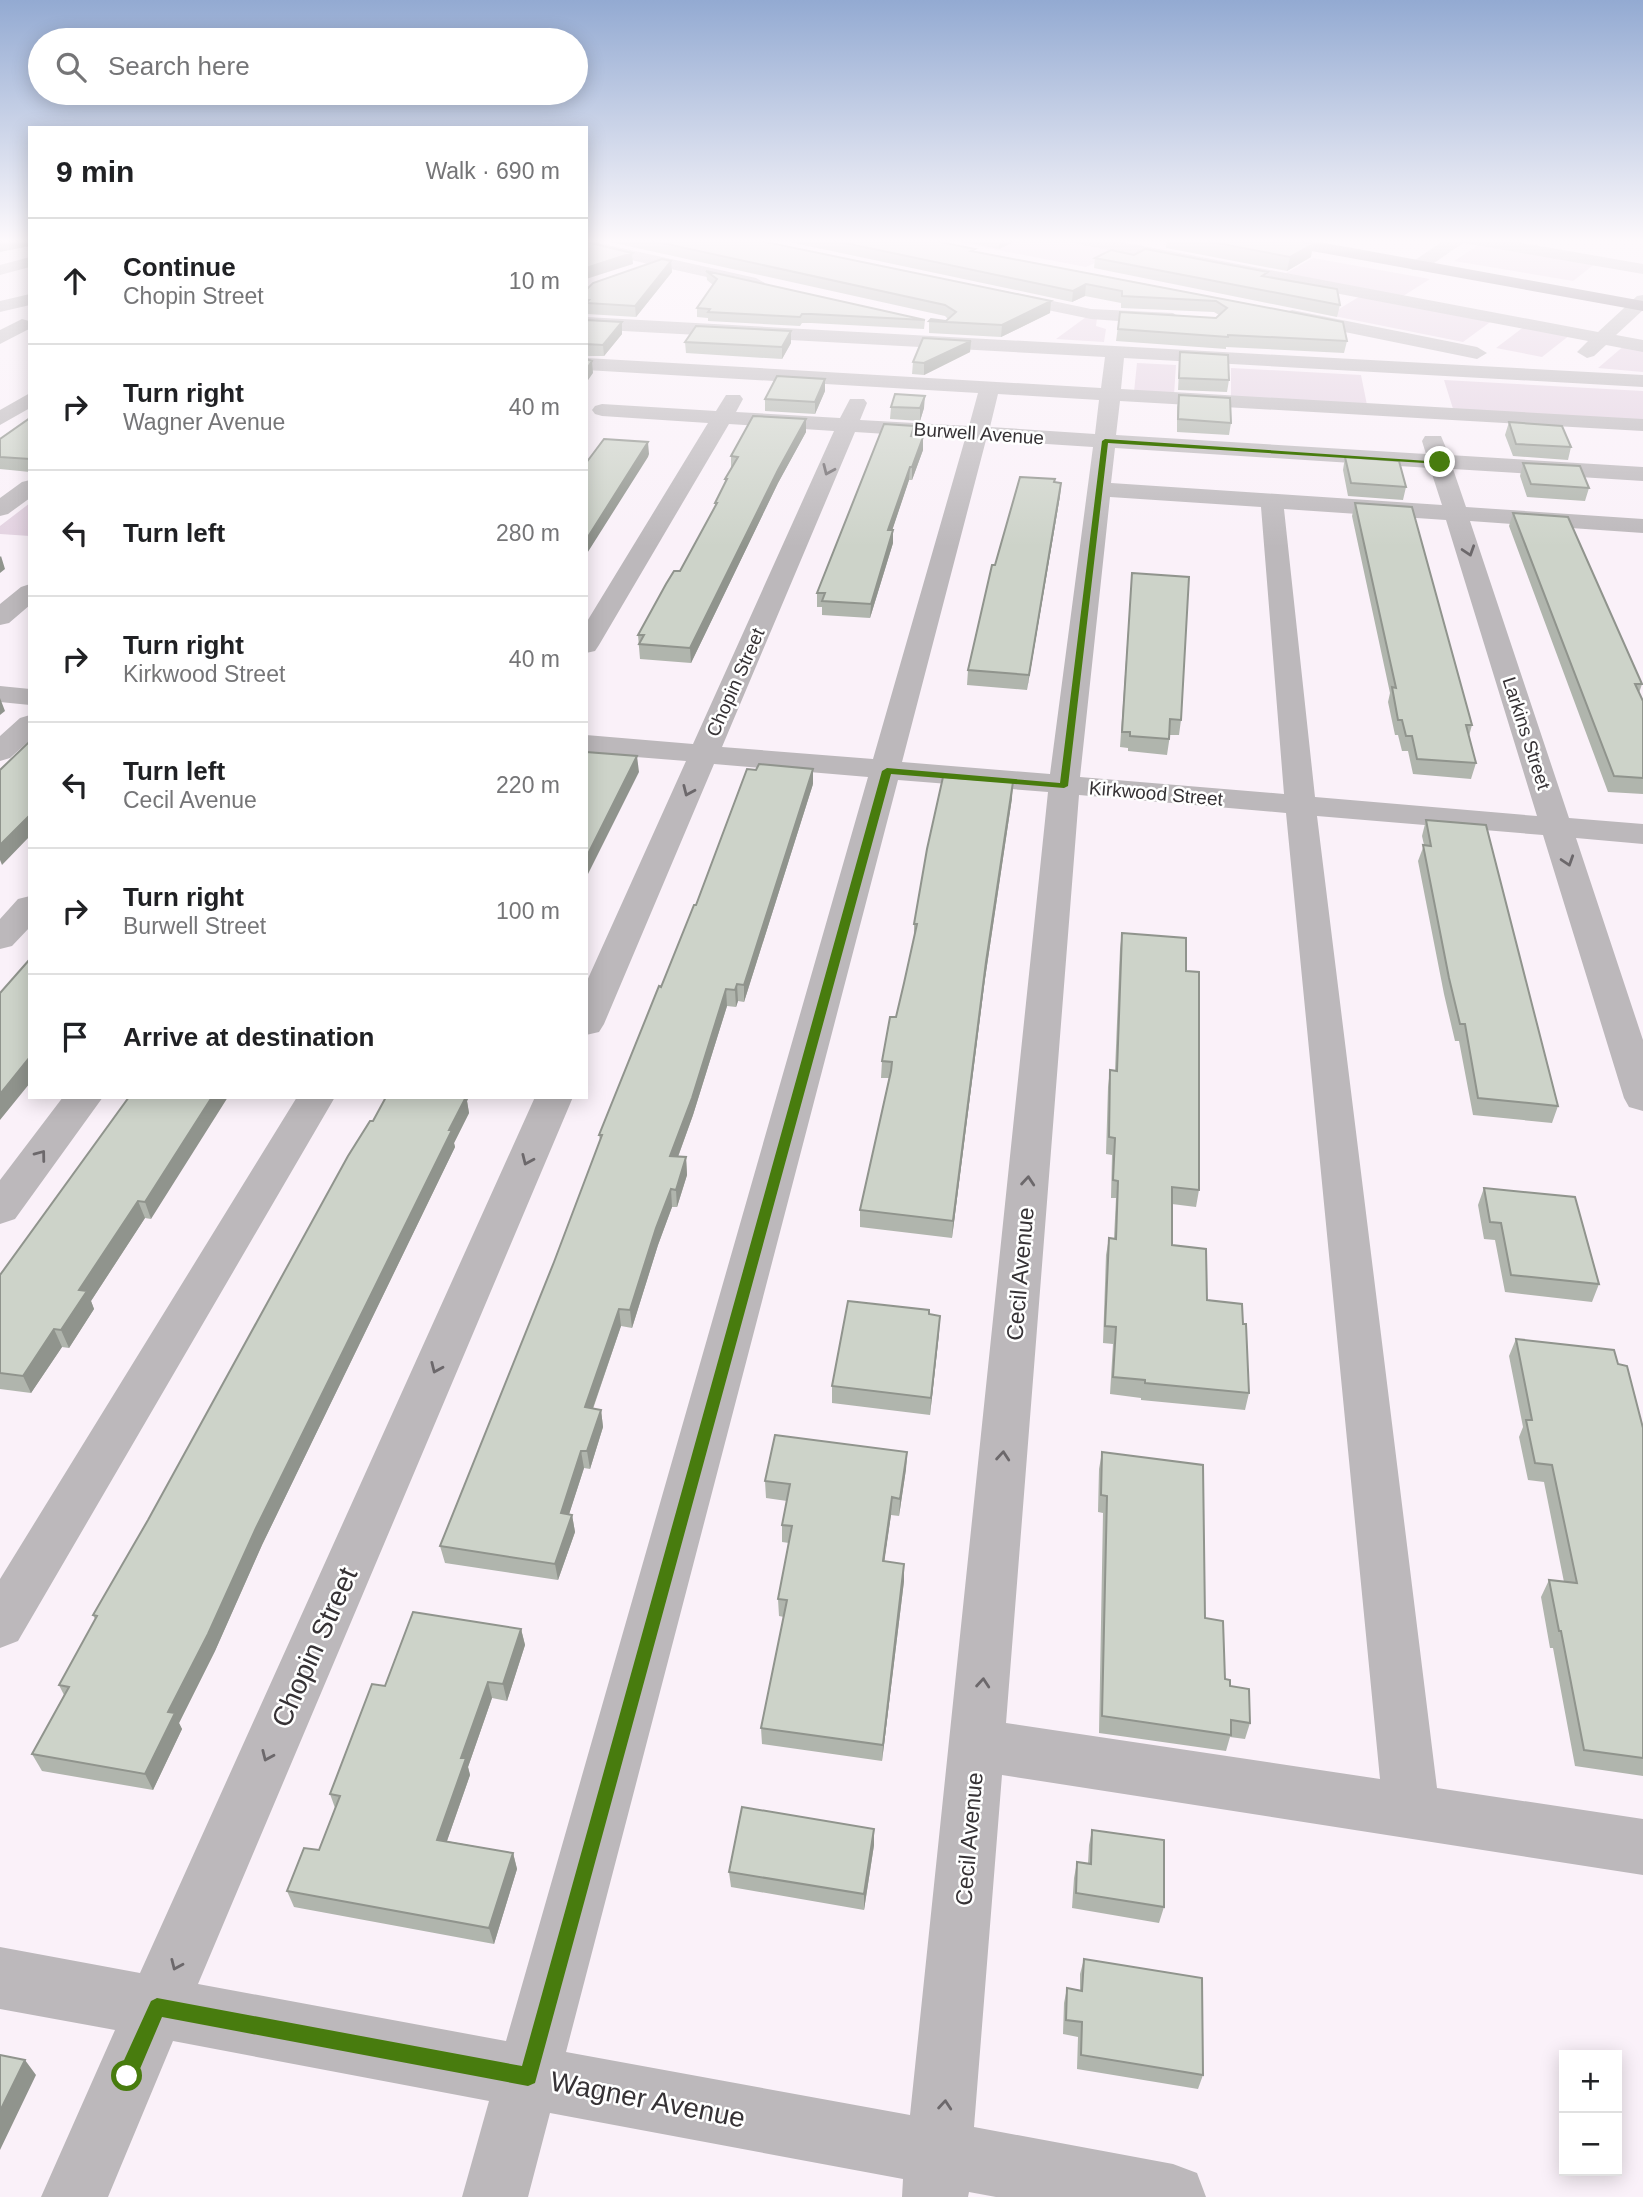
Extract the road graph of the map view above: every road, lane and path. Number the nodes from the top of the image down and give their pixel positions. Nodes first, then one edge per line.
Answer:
1 (886, 341) edge
2 (653, 342) edge
3 (896, 342) edge
4 (999, 342) edge
5 (1418, 342) edge
6 (1598, 342) edge
7 (1620, 342) edge
8 (1643, 346) edge
9 (1002, 347) junction
10 (1115, 353) junction
11 (588, 364) edge
12 (634, 366) junction
13 (1410, 369) junction
14 (748, 373) junction
15 (1559, 376) junction
16 (867, 380) junction
17 (1643, 381) edge
18 (990, 387) junction
19 (1110, 394) junction
20 (28, 400) edge
21 (602, 410) junction
22 (1424, 412) junction
23 (1, 417) edge
24 (722, 417) junction
25 (848, 425) junction
26 (1643, 425) edge
27 (588, 428) edge
28 (977, 433) junction
29 (1105, 441) junction
30 (1440, 462) junction
31 (1643, 474) edge
32 (28, 488) edge
33 (1099, 489) junction
34 (1272, 501) junction
35 (0, 509) edge
36 (1457, 514) junction
37 (1643, 526) edge
38 (28, 594) edge
39 (0, 617) edge
40 (588, 642) edge
41 (0, 694) edge
42 (28, 697) edge
43 (28, 726) edge
44 (588, 744) edge
45 (0, 752) edge
46 (703, 755) junction
47 (887, 771) junction
48 (1064, 786) junction
49 (1301, 806) junction
50 (1558, 827) junction
51 (1643, 834) edge
52 (28, 908) edge
53 (0, 939) edge
54 (588, 1019) edge
55 (1643, 1098) edge
56 (82, 1099) edge
57 (315, 1099) edge
58 (553, 1099) edge
59 (0, 1209) edge
60 (0, 1625) edge
61 (977, 1745) junction
62 (1411, 1810) junction
63 (1643, 1847) edge
64 (0, 1978) edge
65 (157, 2007) junction
66 (528, 2077) junction
67 (938, 2175) edge
68 (74, 2197) edge
69 (495, 2197) edge
70 (1173, 2197) edge

1 - 16 street, Chopin Street
2 - 12 street
3 - 9 street
4 - 9 street
5 - 15 street
6 - 15 street
7 - 8 street
9 - 10 street
10 - 13 street
10 - 19 street, Cecil Avenue
11 - 12 street
12 - 14 street
12 - 21 street
13 - 15 street
13 - 22 street, Larkins Street
14 - 16 street
14 - 24 street
15 - 17 street
16 - 18 street
16 - 25 street, Chopin Street
18 - 19 street
18 - 28 street
19 - 22 street
19 - 29 street, Cecil Avenue
20 - 23 street
21 - 24 street, Burwell Avenue
21 - 27 street
22 - 26 street
22 - 30 street, Larkins Street
24 - 25 street, Burwell Avenue
24 - 40 street
25 - 28 street, Burwell Avenue
25 -> 46 street, Chopin Street
28 - 29 street, Burwell Avenue
28 - 47 street
29 - 30 street, Burwell Avenue
29 - 33 street, Cecil Avenue
30 - 31 street, Burwell Avenue
30 - 36 street, Larkins Street
32 - 35 street
33 - 34 street
33 - 48 street, Cecil Avenue
34 - 36 street
34 - 49 street
36 - 37 street
36 -> 50 street, Larkins Street
38 - 39 street
41 - 42 street
43 - 45 street
44 - 46 street, Kirkwood Street
46 - 47 street, Kirkwood Street
46 -> 54 street, Chopin Street
47 - 48 street, Kirkwood Street
47 - 66 street
48 - 49 street, Kirkwood Street
61 -> 48 street, Cecil Avenue
49 - 50 street, Kirkwood Street
49 - 62 street
50 - 51 street, Kirkwood Street
50 -> 55 street, Larkins Street
52 - 53 street
59 -> 56 street
57 - 60 street
58 -> 65 street, Chopin Street
61 - 62 street
67 -> 61 street, Cecil Avenue
62 - 63 street
64 - 65 street, Wagner Avenue
65 - 66 street, Wagner Avenue
65 - 68 street, Chopin Street
66 - 67 street, Wagner Avenue
66 - 69 street
67 - 70 street, Wagner Avenue

